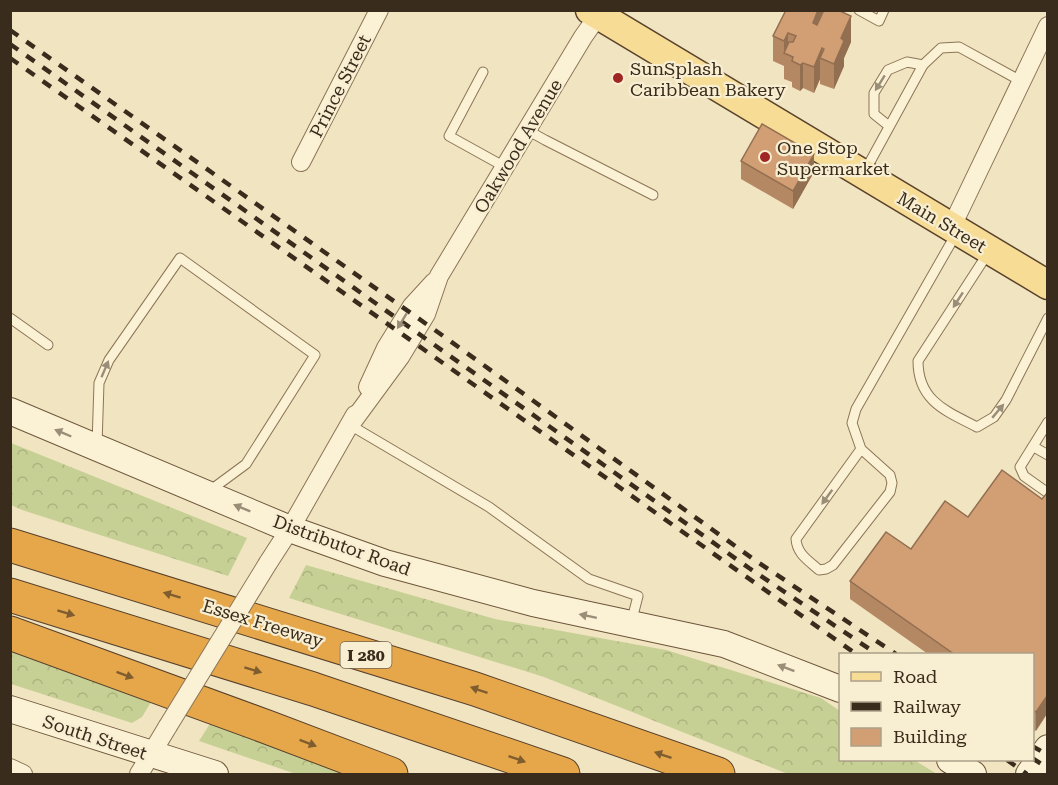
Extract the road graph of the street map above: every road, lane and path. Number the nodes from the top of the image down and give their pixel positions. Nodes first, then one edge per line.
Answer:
1 (379, 10) edge
2 (859, 10) edge
3 (884, 10) edge
4 (597, 12) edge
5 (1047, 26) edge
6 (922, 66) junction
7 (483, 72) dead end
8 (1021, 81) junction
9 (890, 126) junction
10 (527, 130) junction
11 (301, 162) dead end
12 (505, 167) junction
13 (863, 175) junction
14 (653, 195) dead end
15 (954, 230) junction
16 (990, 251) junction
17 (1047, 285) edge
18 (10, 318) edge
19 (1047, 318) edge
20 (48, 345) dead end
21 (10, 411) edge
22 (1047, 422) edge
23 (350, 425) junction
24 (1034, 447) junction
25 (97, 448) junction
26 (861, 449) junction
27 (1047, 455) edge
28 (206, 493) junction
29 (1047, 494) edge
30 (290, 529) junction
31 (10, 545) edge
32 (10, 595) edge
33 (630, 625) junction
34 (10, 633) edge
35 (839, 689) edge
36 (10, 709) edge
37 (1047, 748) edge
38 (953, 761) edge
39 (146, 765) edge
40 (10, 768) edge
41 (23, 774) edge
42 (215, 774) edge
43 (391, 774) edge
44 (563, 774) edge
45 (718, 774) edge
46 (973, 774) edge
47 (1029, 774) edge

1 - 11 street, Prince Street
2 - 3 lane
4 - 10 street, Oakwood Avenue
4 - 13 main road, Main Street
5 - 8 street
6 - 8 lane
6 - 9 lane
6 -> 9 lane
7 - 12 lane
8 - 15 street
9 - 13 lane
10 - 12 street, Oakwood Avenue
10 - 14 lane
12 - 23 street, Oakwood Avenue
13 - 15 main road, Main Street
15 - 16 main road, Main Street
15 - 26 lane
16 - 17 main road, Main Street
16 -> 19 lane
18 - 20 lane
25 -> 21 main road, Distributor Road
22 - 24 lane
23 - 30 street, Oakwood Avenue
23 - 33 lane
24 - 27 lane
24 - 29 lane
25 - 28 main road, Distributor Road
25 -> 28 lane
26 -> 26 lane
30 -> 28 main road, Distributor Road
33 -> 30 main road, Distributor Road
30 - 39 street, Oakwood Avenue, bridge
45 -> 31 highway, Essex Freeway / I 280
32 -> 44 highway
35 -> 33 main road, Distributor Road
34 -> 43 highway
36 - 39 main road, South Street
37 - 47 main road
38 - 46 main road
39 - 42 main road, South Street
40 - 41 street

